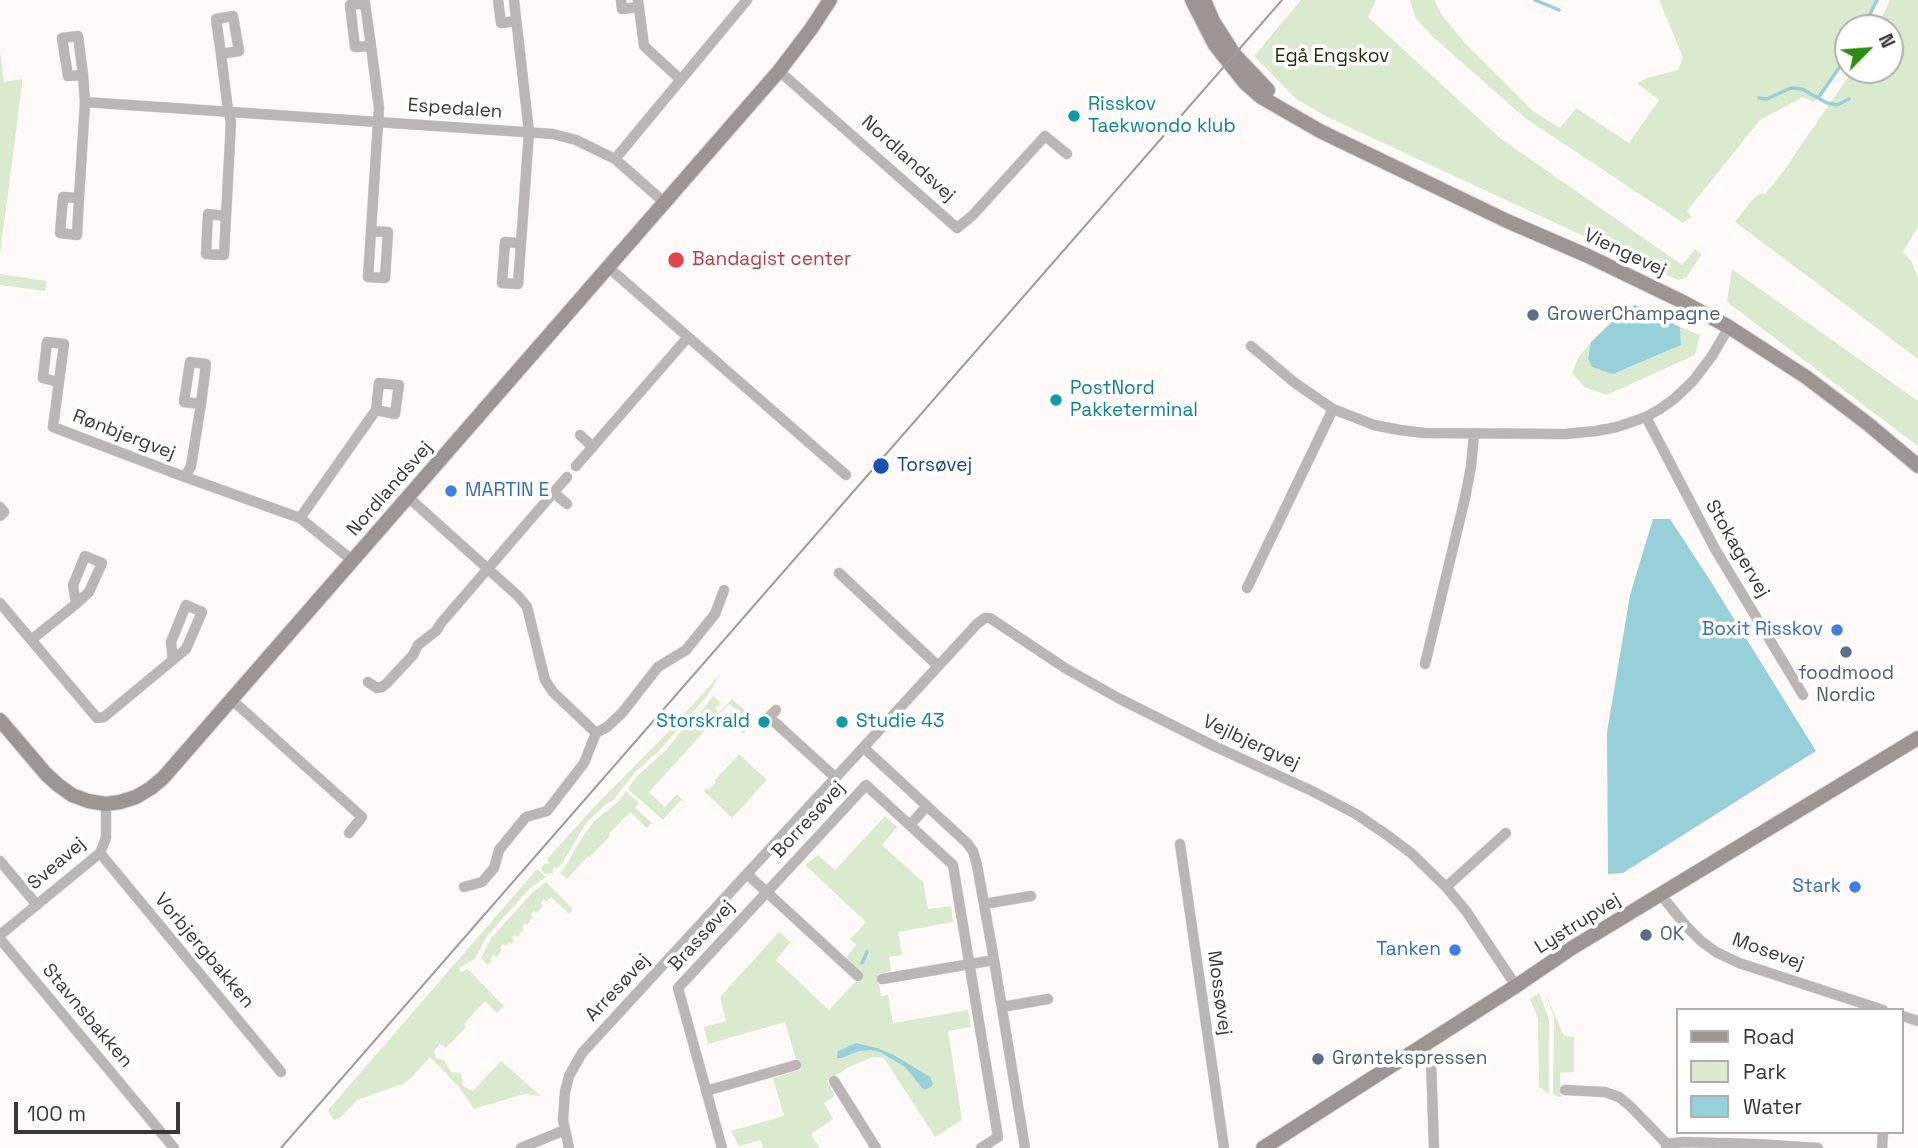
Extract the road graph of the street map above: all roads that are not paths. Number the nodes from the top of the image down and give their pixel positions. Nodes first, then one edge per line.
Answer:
1 (498, 0) edge
2 (514, 0) edge
3 (621, 0) edge
4 (747, 0) edge
5 (830, 0) edge
6 (1192, 0) edge
7 (1203, 0) edge
8 (638, 3) edge
9 (516, 22) junction
10 (371, 46) dead end
11 (221, 54) dead end
12 (779, 71) junction
13 (83, 75) dead end
14 (681, 80) junction
15 (85, 102) junction
16 (228, 110) junction
17 (1290, 114) junction
18 (378, 121) junction
19 (529, 132) junction
20 (1067, 155) dead end
21 (615, 159) junction
22 (79, 198) dead end
23 (665, 203) junction
24 (226, 216) dead end
25 (371, 231) junction
26 (521, 243) dead end
27 (608, 267) junction
28 (1729, 327) junction
29 (688, 337) junction
30 (1251, 345) dead end
31 (58, 382) dead end
32 (201, 404) dead end
33 (1332, 409) junction
34 (376, 410) dead end
35 (1646, 417) junction
36 (1474, 434) junction
37 (580, 435) dead end
38 (593, 447) junction
39 (576, 466) dead end
40 (1918, 467) edge
41 (846, 475) dead end
42 (185, 477) junction
43 (567, 477) dead end
44 (554, 492) junction
45 (408, 497) junction
46 (567, 504) dead end
47 (0, 507) edge
48 (0, 516) edge
49 (300, 519) junction
50 (353, 561) junction
51 (487, 570) junction
52 (839, 573) dead end
53 (1247, 588) dead end
54 (724, 590) dead end
55 (0, 603) edge
56 (75, 604) dead end
57 (31, 640) junction
58 (173, 660) junction
59 (1425, 664) dead end
60 (938, 666) junction
61 (368, 682) dead end
62 (1803, 695) dead end
63 (232, 701) junction
64 (776, 710) dead end
65 (0, 720) edge
66 (596, 733) junction
67 (1918, 738) edge
68 (864, 748) junction
69 (836, 778) junction
70 (106, 804) junction
71 (927, 806) junction
72 (909, 825) junction
73 (349, 832) dead end
74 (1506, 833) dead end
75 (1180, 844) dead end
76 (100, 853) junction
77 (0, 862) edge
78 (747, 874) junction
79 (464, 887) dead end
80 (1446, 887) junction
81 (766, 892) junction
82 (1661, 895) junction
83 (1031, 896) dead end
84 (984, 904) junction
85 (37, 905) junction
86 (0, 937) edge
87 (994, 960) junction
88 (969, 965) junction
89 (858, 976) dead end
90 (881, 979) dead end
91 (1516, 986) junction
92 (1048, 999) dead end
93 (1002, 1007) junction
94 (1877, 1008) edge
95 (1423, 1046) junction
96 (796, 1065) dead end
97 (281, 1072) dead end
98 (834, 1081) dead end
99 (1565, 1090) dead end
100 (706, 1091) junction
101 (565, 1130) junction
102 (1666, 1146) edge
103 (174, 1148) edge
104 (522, 1148) edge
105 (569, 1148) edge
106 (723, 1148) edge
107 (876, 1148) edge
108 (981, 1148) edge
109 (1025, 1148) edge
110 (1224, 1148) edge
111 (1263, 1148) edge
112 (1434, 1148) edge
113 (1818, 1148) edge

1 - 9 street
2 - 9 street, Espedalen
3 - 8 street
4 - 14 street
5 - 12 street, Nordlandsvej
6 - 17 street, Viengevej
7 - 17 street, Viengevej
8 - 14 street
9 - 19 street, Espedalen
10 - 18 street, Espedalen
11 - 16 street
12 - 20 street, Nordlandsvej
12 - 23 street, Nordlandsvej
13 - 15 street
14 - 21 street
15 - 16 street, Espedalen
15 - 22 street
16 - 18 street, Espedalen
16 - 24 street
17 - 28 street, Viengevej
18 - 19 street, Espedalen
18 - 25 street, Espedalen
19 - 21 street, Espedalen
19 - 26 street, Espedalen
21 - 23 street, Espedalen
23 - 27 street, Nordlandsvej
25 - 25 street, Espedalen
27 - 29 street
27 - 45 street, Nordlandsvej
28 - 35 street
28 - 40 street, Viengevej
29 - 38 street
29 - 41 street
30 - 33 street
31 - 42 street, Rønbjergvej
32 - 42 street, Rønbjergvej
33 - 36 street
33 - 53 street
34 - 49 street
35 - 36 street
35 - 62 street, Stokagervej
36 - 59 street
37 - 38 street
38 - 39 street
42 - 49 street, Rønbjergvej
43 - 44 street
44 - 46 street
44 - 51 street
45 - 50 street, Nordlandsvej
45 - 51 street
47 - 48 street
49 - 50 street, Rønbjergvej
50 - 63 street, Nordlandsvej
51 - 61 street
51 - 66 street
52 - 60 street
54 - 66 street
55 - 57 street
56 - 57 street
57 - 58 street
58 - 58 street
60 - 68 street, Arresøvej
60 - 80 street, Vejlbjergvej
63 - 70 street, Nordlandsvej
63 - 73 street
64 - 69 street
65 - 70 street
66 - 79 street
67 - 82 street, Lystrupvej
68 - 69 street, Arresøvej
68 - 71 street
69 - 78 street, Arresøvej
70 - 76 street, Sveavej
71 - 72 street
71 - 84 street
72 - 81 street, Borresøvej
72 - 88 street, Borresøvej
74 - 80 street
75 - 110 street, Mossøvej
76 - 85 street, Sveavej
76 - 97 street, Vorbjergbakken
77 - 85 street
78 - 81 street
78 - 101 street, Arresøvej
80 - 91 street, Vejlbjergvej
81 - 89 street
81 - 100 street, Brassøvej
82 - 91 street, Lystrupvej
82 - 94 street, Mosevej
83 - 84 street
84 - 87 street
85 - 86 street, Sveavej
86 - 103 street, Stavnsbakken
87 - 88 street
87 - 93 street
88 - 90 street
88 - 108 street, Borresøvej
91 - 95 street, Lystrupvej
92 - 93 street
93 - 109 street
95 - 111 street, Lystrupvej
95 - 112 street
96 - 100 street
98 - 107 street
99 - 102 street
100 - 106 street, Brassøvej
101 - 104 street
101 - 105 street, Arresøvej
102 - 113 street

